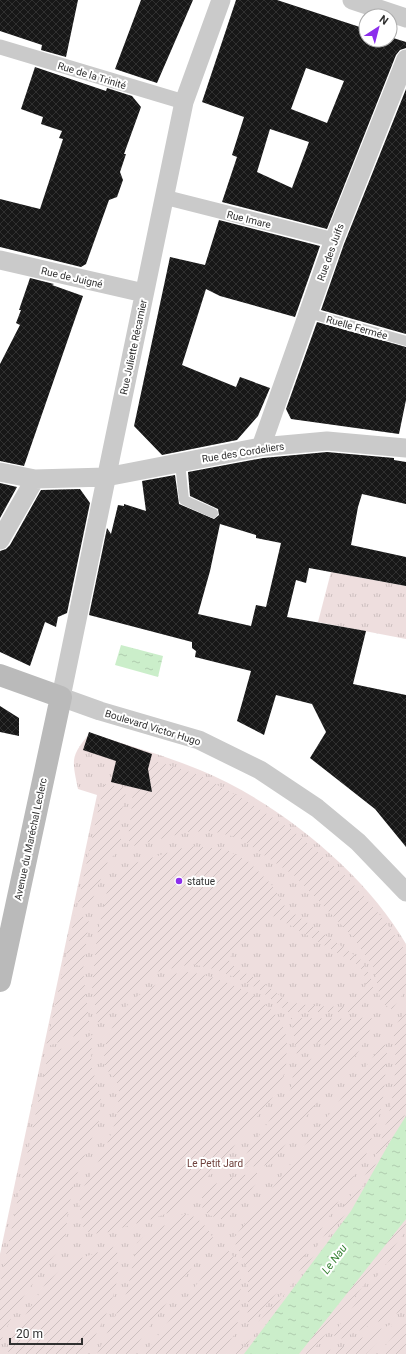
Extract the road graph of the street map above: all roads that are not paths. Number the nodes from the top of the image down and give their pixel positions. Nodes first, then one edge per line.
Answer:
1 (221, 0) edge
2 (352, 0) edge
3 (406, 16) edge
4 (0, 48) edge
5 (406, 58) edge
6 (184, 102) junction
7 (164, 197) junction
8 (334, 240) junction
9 (0, 260) edge
10 (144, 293) junction
11 (308, 313) junction
12 (406, 341) edge
13 (261, 447) junction
14 (406, 448) edge
15 (180, 463) junction
16 (0, 472) edge
17 (106, 477) junction
18 (35, 479) junction
19 (213, 513) dead end
20 (0, 540) edge
21 (0, 675) edge
22 (60, 697) junction
23 (406, 892) edge
24 (0, 981) edge

1 - 6 street, Rue Juliette Récamier
2 - 3 street
4 - 6 street, Rue de la Trinité
5 - 8 street, Rue des Juifs
6 - 7 street, Rue Juliette Récamier
7 - 8 street, Rue Imare
7 - 10 street, Rue Juliette Récamier
8 - 11 street, Rue des Juifs
9 - 10 street, Rue de Juigné
10 - 17 street, Rue Juliette Récamier
11 - 12 lane, Ruelle Fermée
11 - 13 street, Rue des Juifs
13 - 14 street, Rue des Cordeliers
13 - 15 street, Rue des Cordeliers
15 - 17 street, Rue des Cordeliers
15 - 19 lane
16 - 18 street, Rue des Cordeliers
17 - 18 street, Rue des Cordeliers
17 - 22 street, Rue Juliette Récamier
18 - 20 street
21 - 22 main road, Boulevard Victor Hugo
22 - 23 street, Boulevard Victor Hugo
22 - 24 main road, Avenue du Maréchal Leclerc

